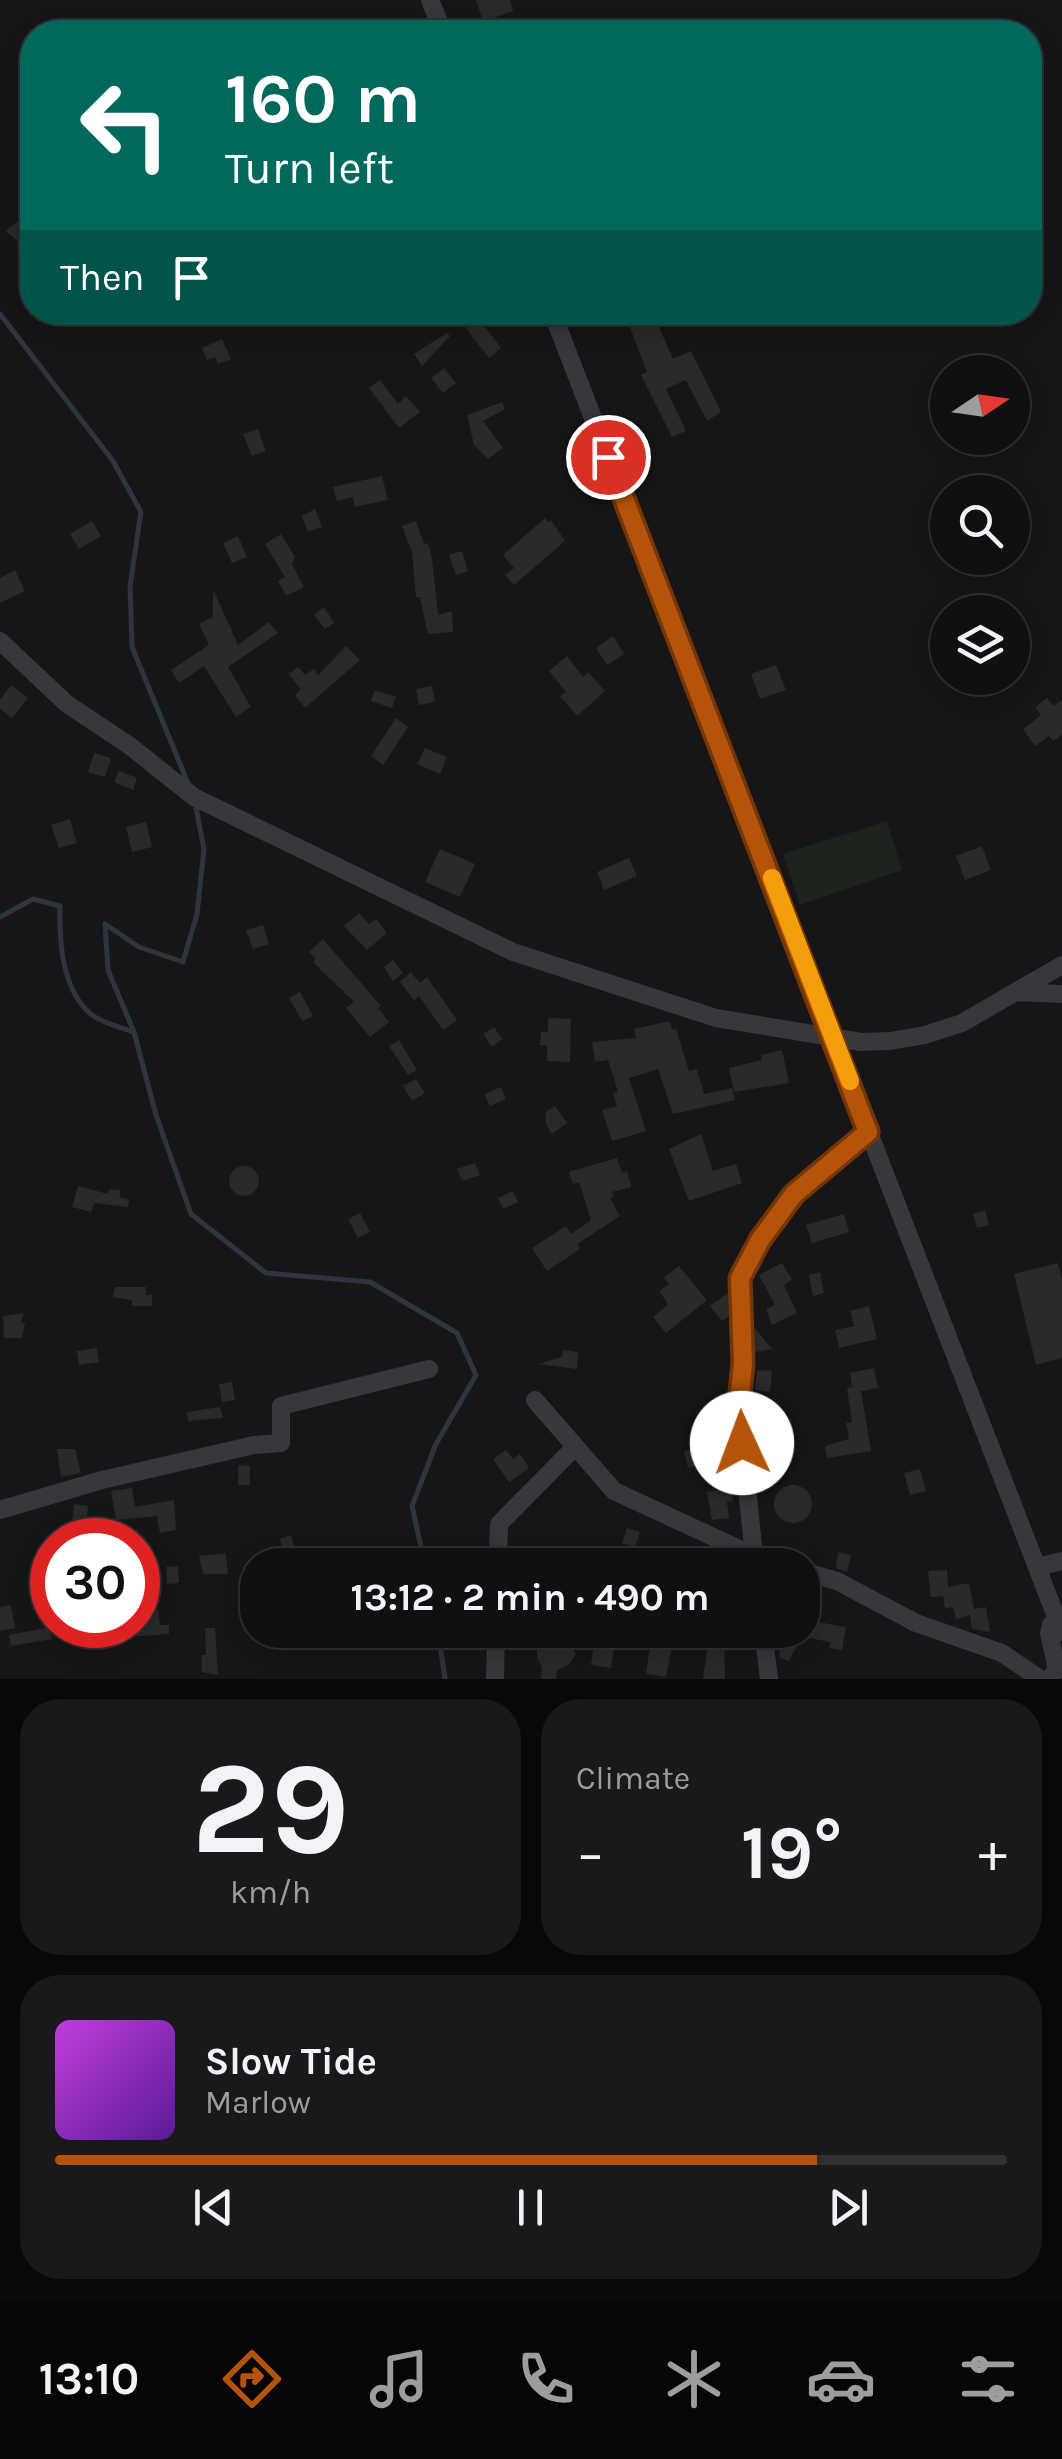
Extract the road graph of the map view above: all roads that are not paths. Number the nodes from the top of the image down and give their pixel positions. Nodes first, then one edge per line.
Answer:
1 (557, 325) edge
2 (0, 642) edge
3 (1062, 965) edge
4 (1017, 992) junction
5 (1062, 994) edge
6 (834, 1036) junction
7 (868, 1132) junction
8 (429, 1369) dead end
9 (536, 1400) dead end
10 (575, 1447) junction
11 (0, 1510) edge
12 (498, 1548) edge
13 (730, 1548) edge
14 (753, 1548) edge
15 (1062, 1561) edge
16 (1037, 1567) junction
17 (820, 1576) edge
18 (1060, 1626) edge
19 (496, 1648) edge
20 (766, 1648) edge
21 (495, 1679) edge
22 (770, 1679) edge
23 (1040, 1679) edge
24 (1050, 1679) edge

1 - 6 street
2 - 6 street
3 - 4 street
4 - 5 street
4 - 6 street
6 - 7 street
7 - 14 street
7 - 16 street
8 - 11 street
9 - 10 street
10 - 12 street
10 - 13 street
15 - 16 street
16 - 18 street
17 - 23 street
18 - 24 street
19 - 21 street
20 - 22 street

